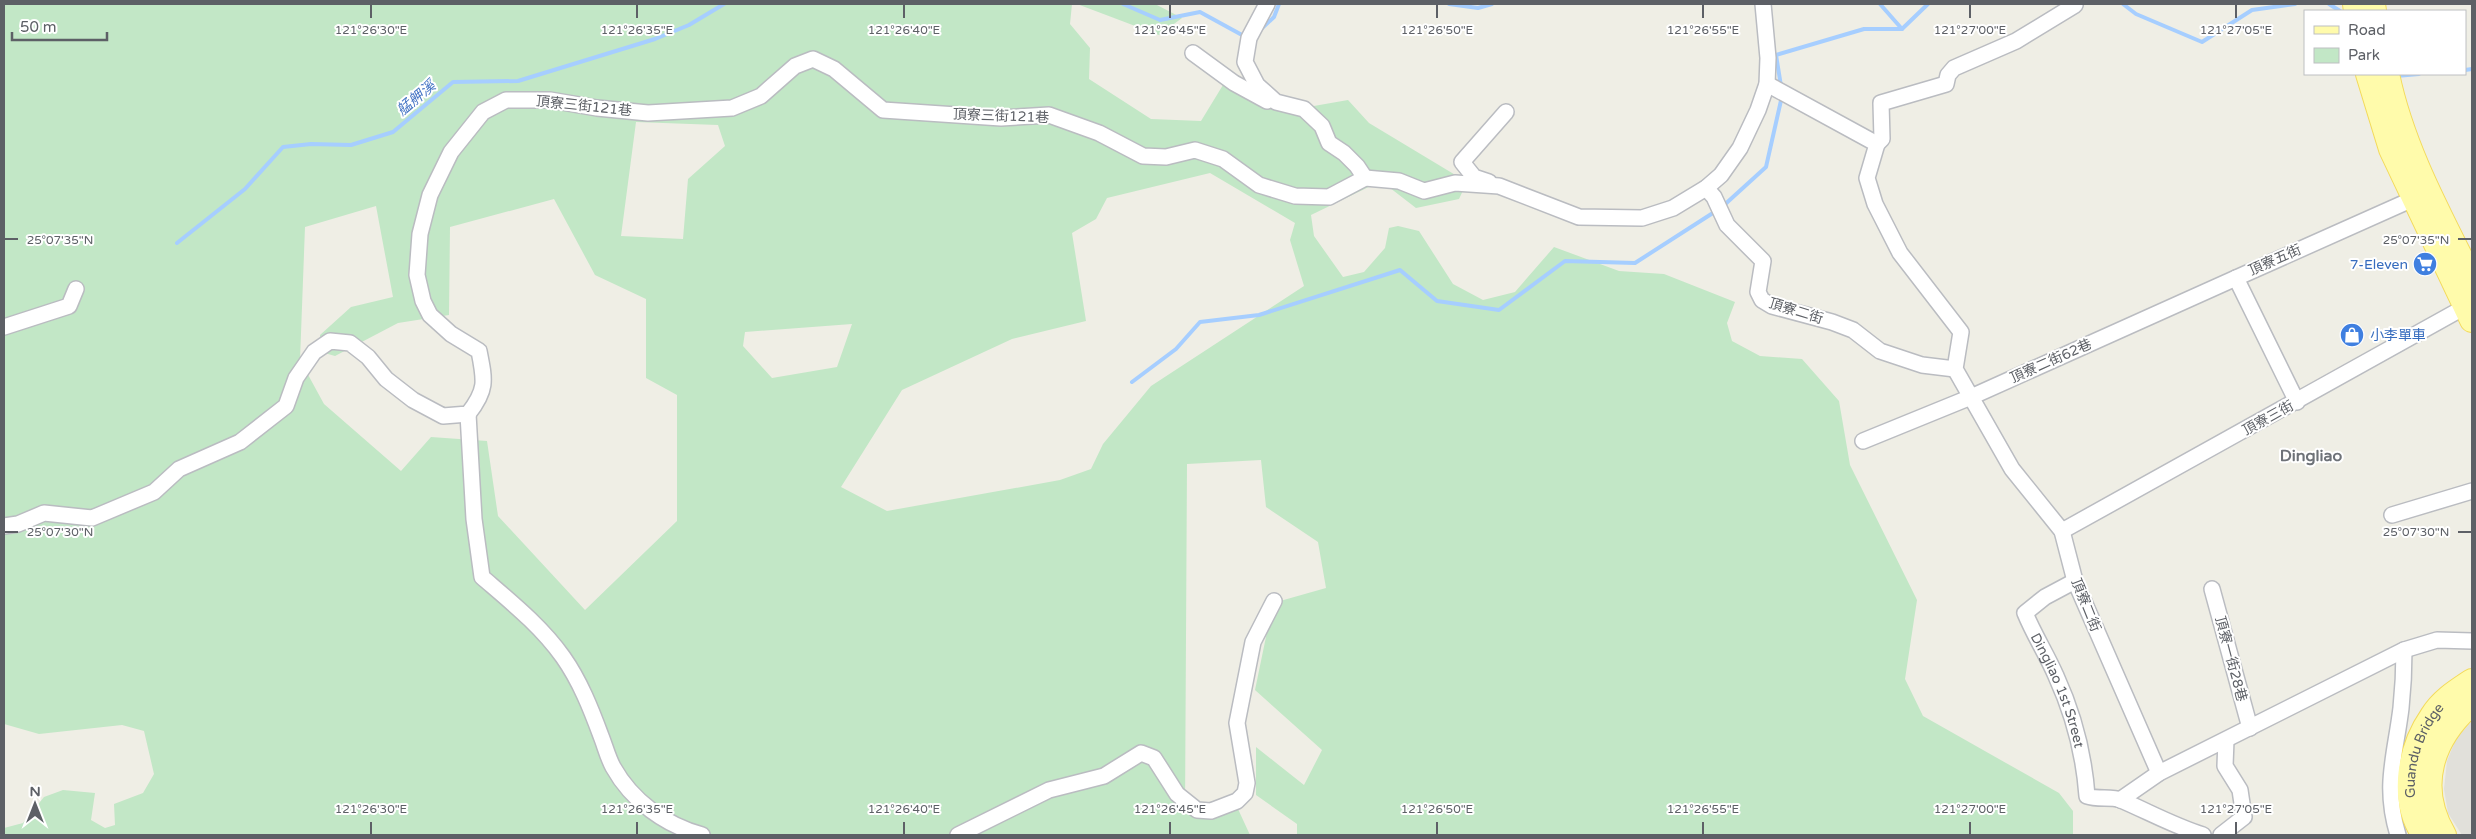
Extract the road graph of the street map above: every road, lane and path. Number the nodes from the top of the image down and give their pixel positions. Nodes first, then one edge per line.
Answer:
1 (1267, 4) edge
2 (1763, 4) edge
3 (2075, 5) edge
4 (1193, 53) dead end
5 (2378, 77) edge
6 (1766, 84) junction
7 (1276, 102) junction
8 (1506, 112) dead end
9 (1877, 144) junction
10 (1365, 178) junction
11 (1499, 186) junction
12 (1710, 192) junction
13 (2413, 199) junction
14 (2236, 278) junction
15 (2472, 280) edge
16 (76, 289) dead end
17 (2470, 310) edge
18 (4, 327) edge
19 (1955, 369) junction
20 (1972, 397) junction
21 (2296, 402) junction
22 (468, 414) junction
23 (1864, 441) dead end
24 (2472, 492) edge
25 (2392, 515) dead end
26 (4, 526) edge
27 (2062, 532) junction
28 (2075, 581) junction
29 (2212, 589) dead end
30 (1274, 601) dead end
31 (2472, 641) edge
32 (2404, 650) junction
33 (2472, 681) edge
34 (2472, 703) edge
35 (2250, 728) junction
36 (2226, 740) junction
37 (2159, 773) junction
38 (2120, 800) junction
39 (702, 835) edge
40 (958, 835) edge
41 (2203, 835) edge
42 (2221, 835) edge
43 (2398, 835) edge
44 (2424, 835) edge
45 (2444, 835) edge

1 - 7 street
2 - 6 street
3 - 9 street
4 - 7 street
5 - 13 main road
5 - 15 main road
6 - 9 street
6 - 12 street
7 - 10 street
8 - 11 street
9 - 19 street
10 - 11 street
10 - 22 street, 頂寮三街121巷
11 - 12 street
12 - 19 street, 頂寮二街
13 - 14 street, 頂寮五街
13 - 17 main road
14 - 20 street, 頂寮二街62巷
14 - 21 street, 頂寮五街
16 - 18 street
17 - 21 street, 頂寮三街
19 - 20 street, 頂寮二街
20 - 23 street, 頂寮二街62巷
20 - 27 street, 頂寮二街
21 - 27 street, 頂寮三街
22 - 26 street
22 - 39 street
24 - 25 street
27 - 28 street, 頂寮二街
28 - 37 street, 頂寮二街
28 - 38 street, Dingliao 1st Street
29 - 35 street, 頂寮一街28巷
30 - 40 street
31 - 32 street
32 - 35 street
32 - 43 street
33 - 44 main road, Guandu Bridge
34 - 45 main road
35 - 36 street
36 - 37 street
36 - 42 street
37 - 38 street
38 - 41 street, Dingliao 1st Street

